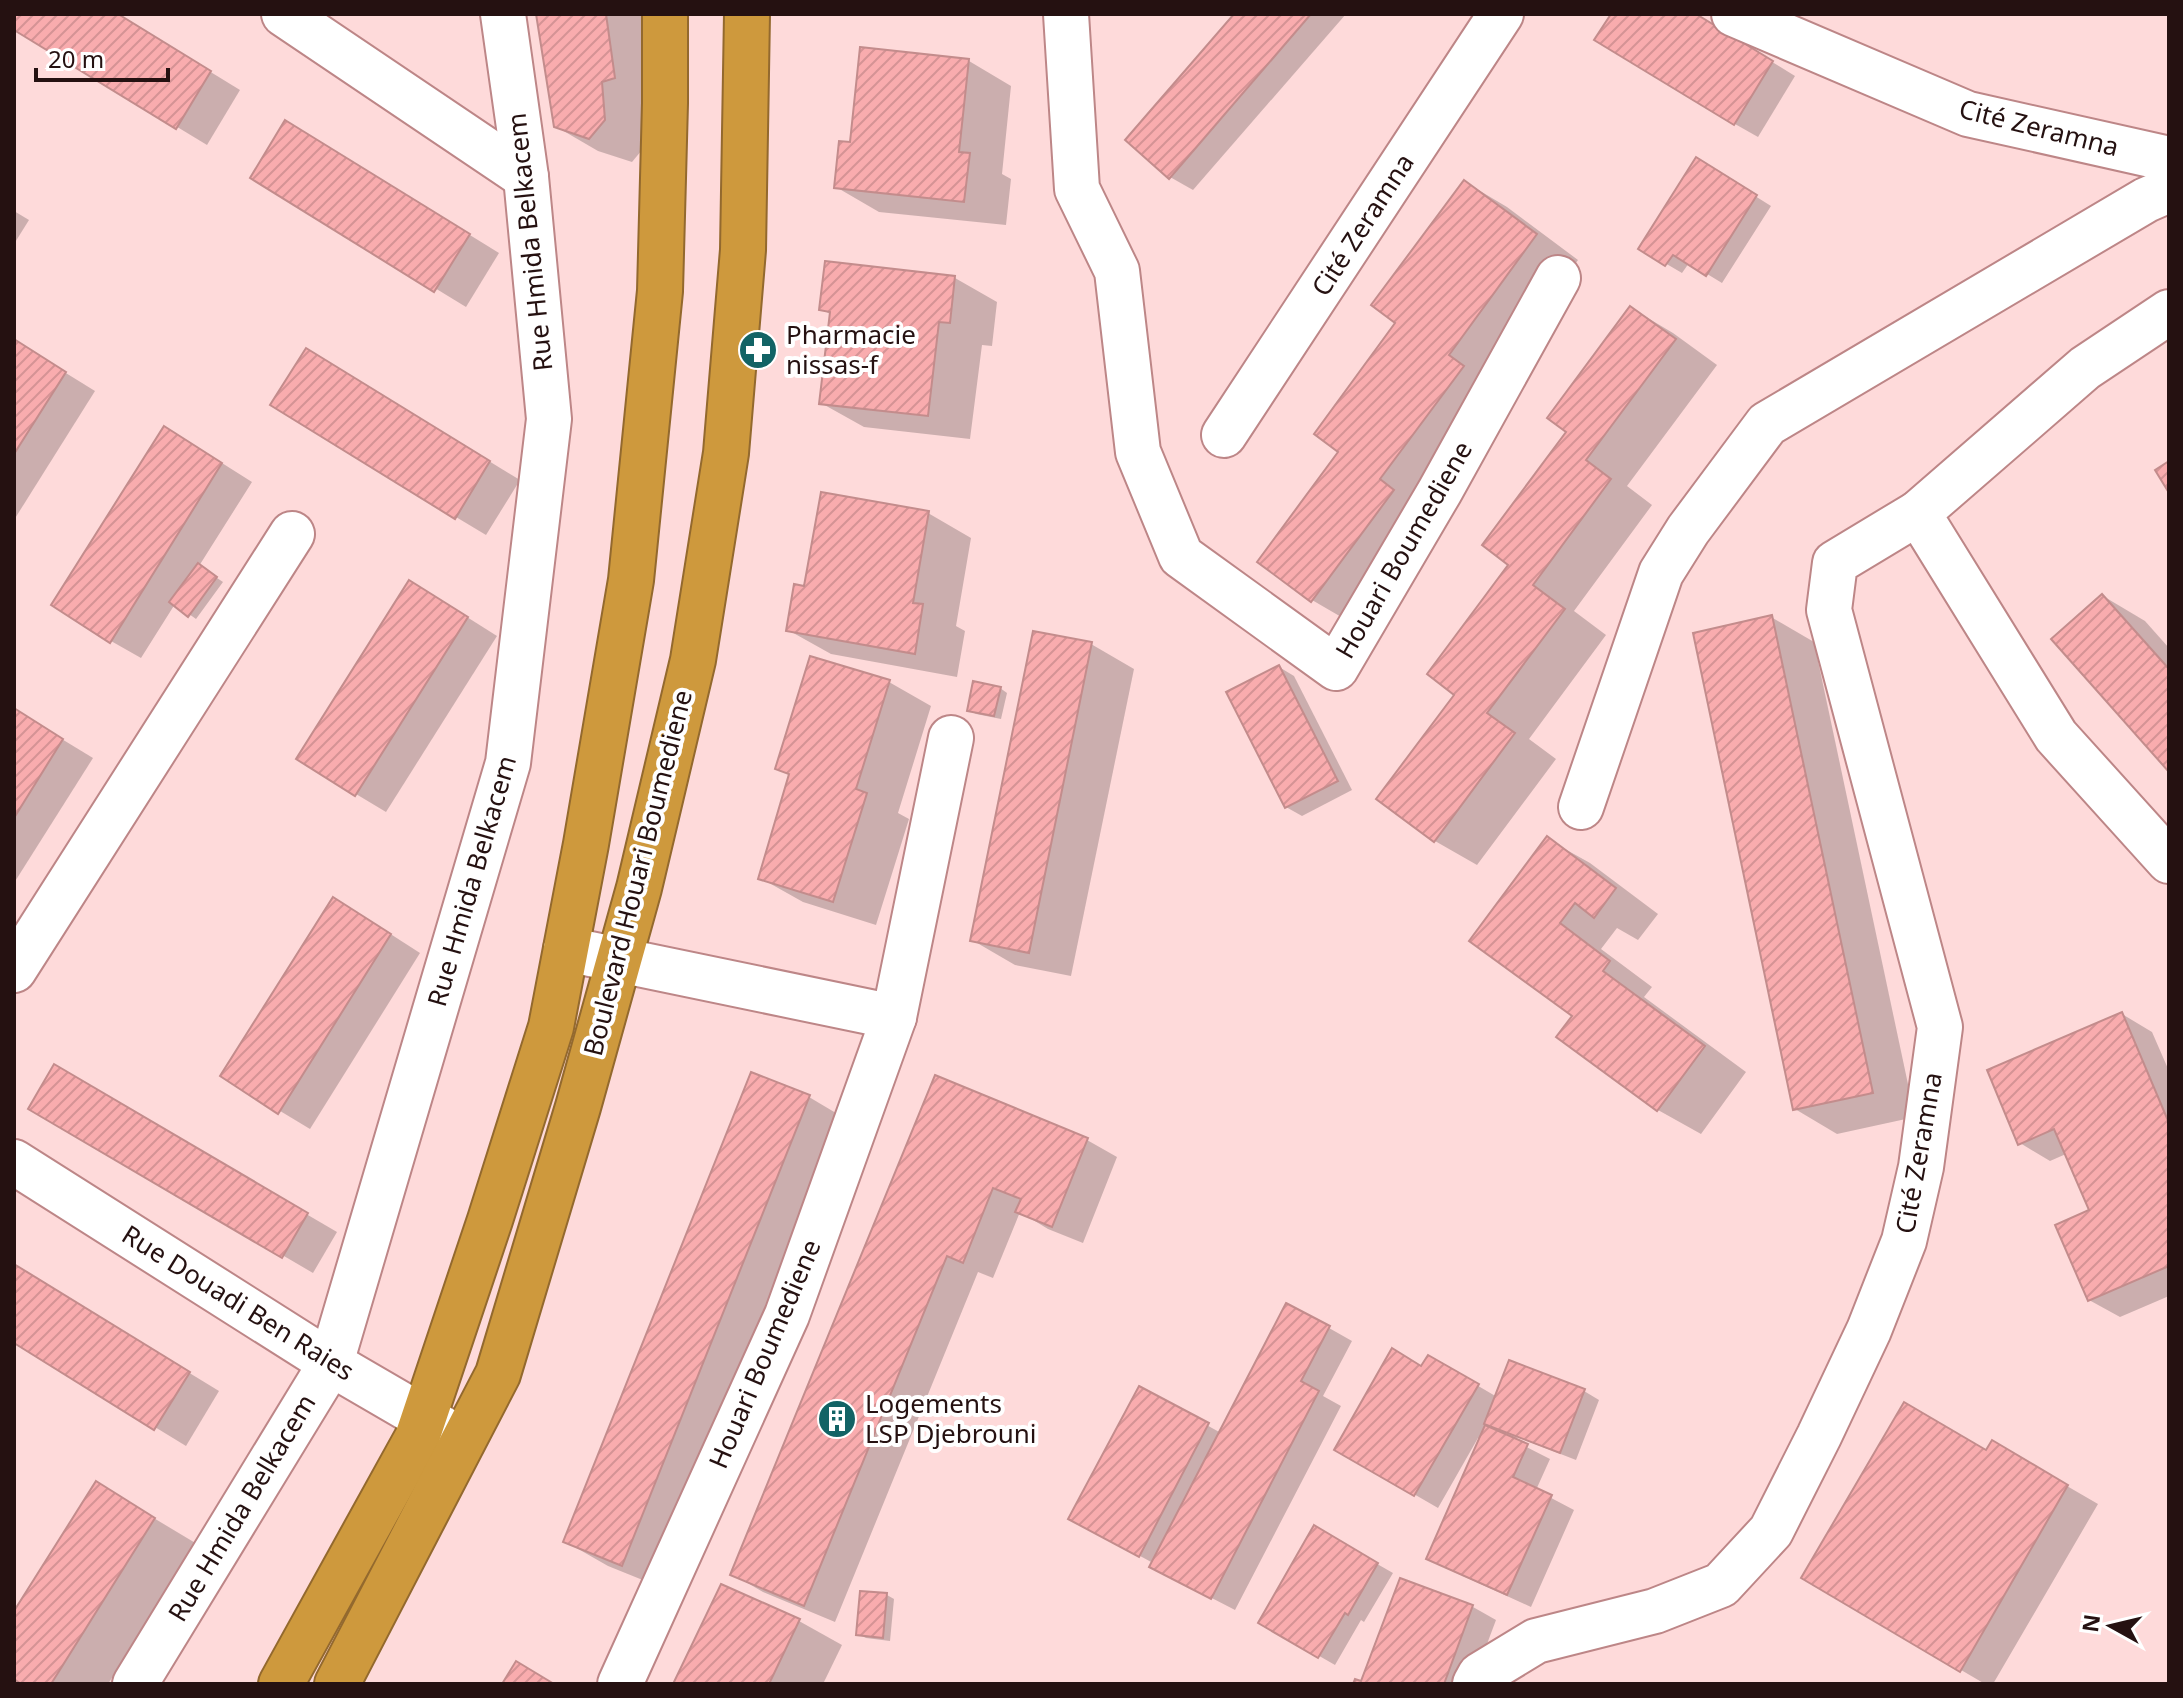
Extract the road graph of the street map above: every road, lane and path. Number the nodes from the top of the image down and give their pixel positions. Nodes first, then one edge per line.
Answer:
1 (284, 14) edge
2 (503, 14) edge
3 (665, 14) edge
4 (747, 14) edge
5 (1066, 14) edge
6 (1501, 14) edge
7 (1734, 14) edge
8 (2169, 159) edge
9 (526, 177) junction
10 (2169, 190) edge
11 (1558, 278) dead end
12 (2169, 312) edge
13 (1224, 435) dead end
14 (1918, 513) junction
15 (292, 534) dead end
16 (951, 738) dead end
17 (1581, 807) dead end
18 (2169, 861) edge
19 (566, 949) junction
20 (619, 960) junction
21 (14, 970) edge
22 (894, 1017) junction
23 (14, 1162) edge
24 (331, 1363) junction
25 (424, 1418) junction
26 (463, 1441) junction
27 (135, 1684) edge
28 (281, 1684) edge
29 (337, 1684) edge
30 (620, 1684) edge
31 (1475, 1684) edge

1 - 9 street
2 - 9 street, Rue Hmida Belkacem
3 - 19 highway, Boulevard Houari Boumediene
4 - 20 highway, Boulevard Houari Boumediene
5 - 11 street, Houari Boumediene
6 - 13 street, Cité Zeramna
7 - 8 street, Cité Zeramna
9 - 24 street, Rue Hmida Belkacem
10 - 17 street
12 - 14 street, Cité Zeramna
14 - 18 street
14 - 31 street, Cité Zeramna
15 - 21 street
16 - 22 street, Houari Boumediene
19 - 20 street
19 - 25 highway, Boulevard Houari Boumediene
20 - 22 street
20 - 26 highway, Boulevard Houari Boumediene
22 - 30 street, Houari Boumediene
23 - 24 street, Rue Douadi Ben Raies
24 - 25 street, Rue Douadi Ben Raies
24 - 27 street, Rue Hmida Belkacem
25 - 26 street, Rue Douadi Ben Raies
25 - 28 highway, Boulevard Houari Boumediene
26 - 29 highway, Boulevard Houari Boumediene

